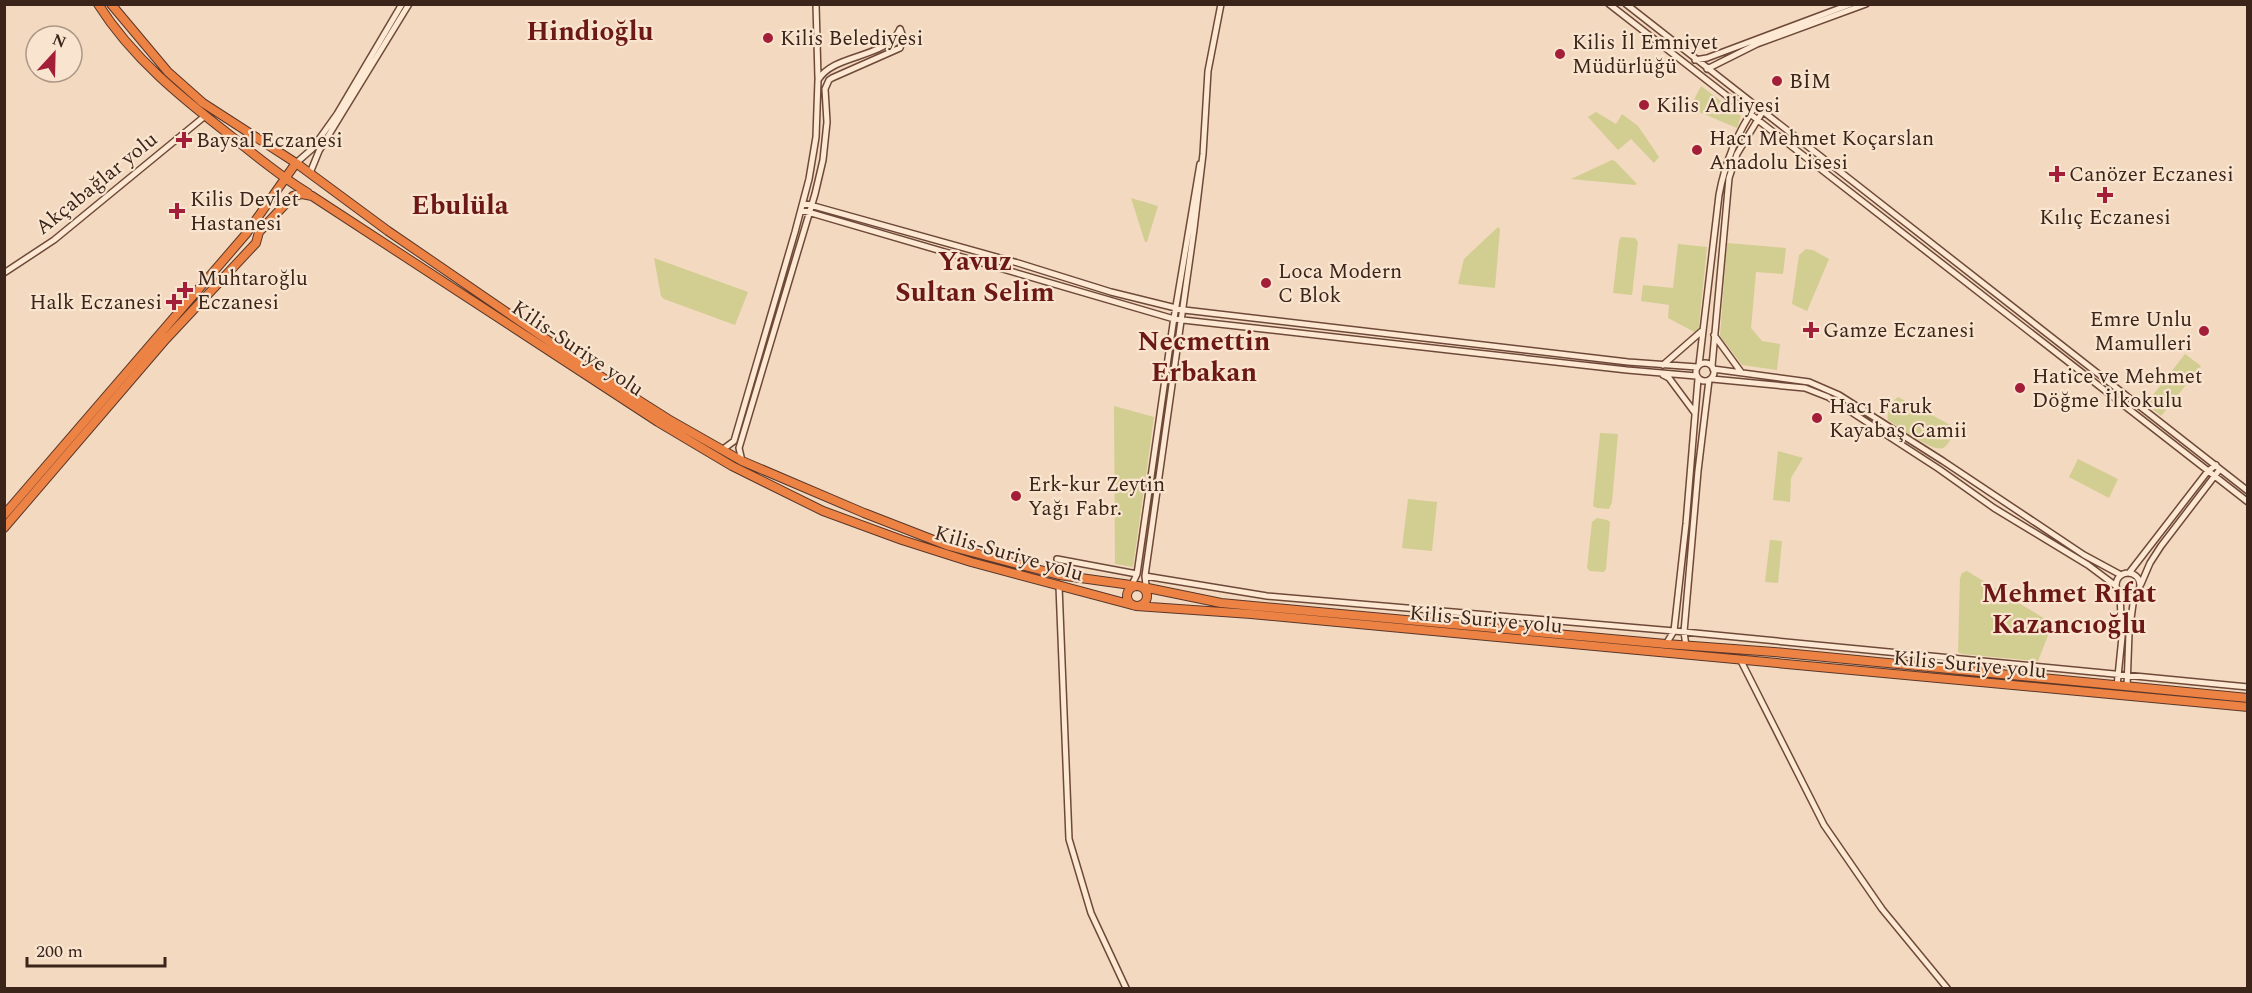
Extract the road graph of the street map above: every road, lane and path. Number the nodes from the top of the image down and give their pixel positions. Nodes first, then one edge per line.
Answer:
1 (98, 4) edge
2 (111, 4) edge
3 (402, 4) edge
4 (409, 4) edge
5 (816, 4) edge
6 (1221, 4) edge
7 (1609, 4) edge
8 (1626, 4) edge
9 (1851, 4) edge
10 (1866, 4) edge
11 (1695, 60) junction
12 (1707, 69) junction
13 (818, 80) junction
14 (826, 83) junction
15 (1756, 105) junction
16 (1763, 111) junction
17 (1750, 114) junction
18 (205, 116) junction
19 (1757, 119) junction
20 (1203, 154) junction
21 (296, 163) junction
22 (310, 173) junction
23 (284, 178) junction
24 (300, 188) junction
25 (293, 196) junction
26 (312, 196) junction
27 (803, 203) junction
28 (812, 204) junction
29 (801, 210) junction
30 (810, 212) junction
31 (4, 273) edge
32 (1176, 308) junction
33 (1184, 310) junction
34 (1174, 319) junction
35 (1182, 320) junction
36 (1704, 329) junction
37 (1714, 335) junction
38 (1664, 365) junction
39 (1698, 366) junction
40 (1713, 368) junction
41 (1742, 372) junction
42 (1659, 373) junction
43 (1697, 377) junction
44 (1711, 379) junction
45 (1695, 413) junction
46 (722, 450) junction
47 (741, 461) junction
48 (2218, 467) junction
49 (2208, 471) junction
50 (2214, 476) junction
51 (2247, 490) edge
52 (2247, 502) edge
53 (4, 515) edge
54 (4, 528) edge
55 (1057, 559) dead end
56 (2129, 573) junction
57 (1137, 574) junction
58 (2121, 575) junction
59 (1145, 576) junction
60 (2141, 584) junction
61 (1059, 586) junction
62 (2116, 586) junction
63 (1139, 588) junction
64 (2120, 595) junction
65 (2134, 597) junction
66 (1136, 606) junction
67 (1674, 632) junction
68 (1684, 633) junction
69 (1666, 644) junction
70 (1686, 646) junction
71 (1741, 661) junction
72 (2118, 676) junction
73 (2127, 676) junction
74 (2117, 686) junction
75 (2127, 687) junction
76 (2247, 687) edge
77 (2247, 698) edge
78 (2247, 707) edge
79 (1126, 988) edge
80 (1947, 988) edge

1 - 18 highway, Kilis-Suriye yolu
2 - 21 highway
3 - 21 street
4 - 22 street
5 - 13 street
6 - 20 street
7 - 17 street
8 - 11 street
9 - 11 street
10 - 12 street
11 - 12 street
12 - 15 street
13 - 14 street
13 - 14 street
13 - 27 street
14 - 28 street
15 - 16 street
15 - 17 street
16 - 19 street
16 - 48 street
17 - 19 street
17 - 36 street
18 - 23 highway, Kilis-Suriye yolu
18 - 31 street, Akçabağlar yolu
19 - 37 street
19 - 49 street
20 - 32 street
20 - 33 street
21 - 22 highway
21 - 23 highway
22 - 24 highway
22 - 46 highway
23 - 24 highway, Kilis-Suriye yolu
23 - 53 highway
24 - 25 highway
24 - 26 highway, Kilis-Suriye yolu
25 - 26 highway
25 - 54 highway
26 - 61 highway, Kilis-Suriye yolu
27 - 28 street
27 - 29 street
28 - 30 street
28 - 32 street
29 - 30 street
29 - 46 street
30 - 34 street
30 - 47 street
32 - 33 street
32 - 34 street
33 - 35 street
33 - 38 street
34 - 35 street
34 - 57 street
35 - 42 street
35 - 59 street
36 - 38 street
36 - 39 street
37 - 40 street
37 - 41 street
38 - 39 street
39 - 40 street
39 - 43 street
40 - 41 street
40 - 44 street
41 - 58 street
42 - 43 street
42 - 45 street
43 - 44 street
43 - 45 street
44 - 62 street
44 - 68 street
45 - 67 street
46 - 47 highway
47 - 63 highway
48 - 49 street
48 - 50 street
48 - 51 street
49 - 50 street
49 - 56 street
50 - 52 street
50 - 60 street
55 - 57 street
56 - 58 street
56 - 60 street
57 - 63 street
58 - 62 street
59 - 63 street
59 - 67 street
60 - 65 street
61 - 66 highway, Kilis-Suriye yolu
61 - 79 street
62 - 64 street
63 - 66 highway
63 - 66 highway
63 - 69 highway
64 - 65 street
64 - 72 street
65 - 73 street
66 - 71 highway, Kilis-Suriye yolu
67 - 68 street
67 - 69 street
68 - 70 street
68 - 72 street
69 - 70 highway
70 - 74 highway
71 - 78 highway, Kilis-Suriye yolu
71 - 80 street
72 - 73 street
72 - 74 street
73 - 75 street
73 - 76 street
74 - 75 highway
75 - 77 highway

